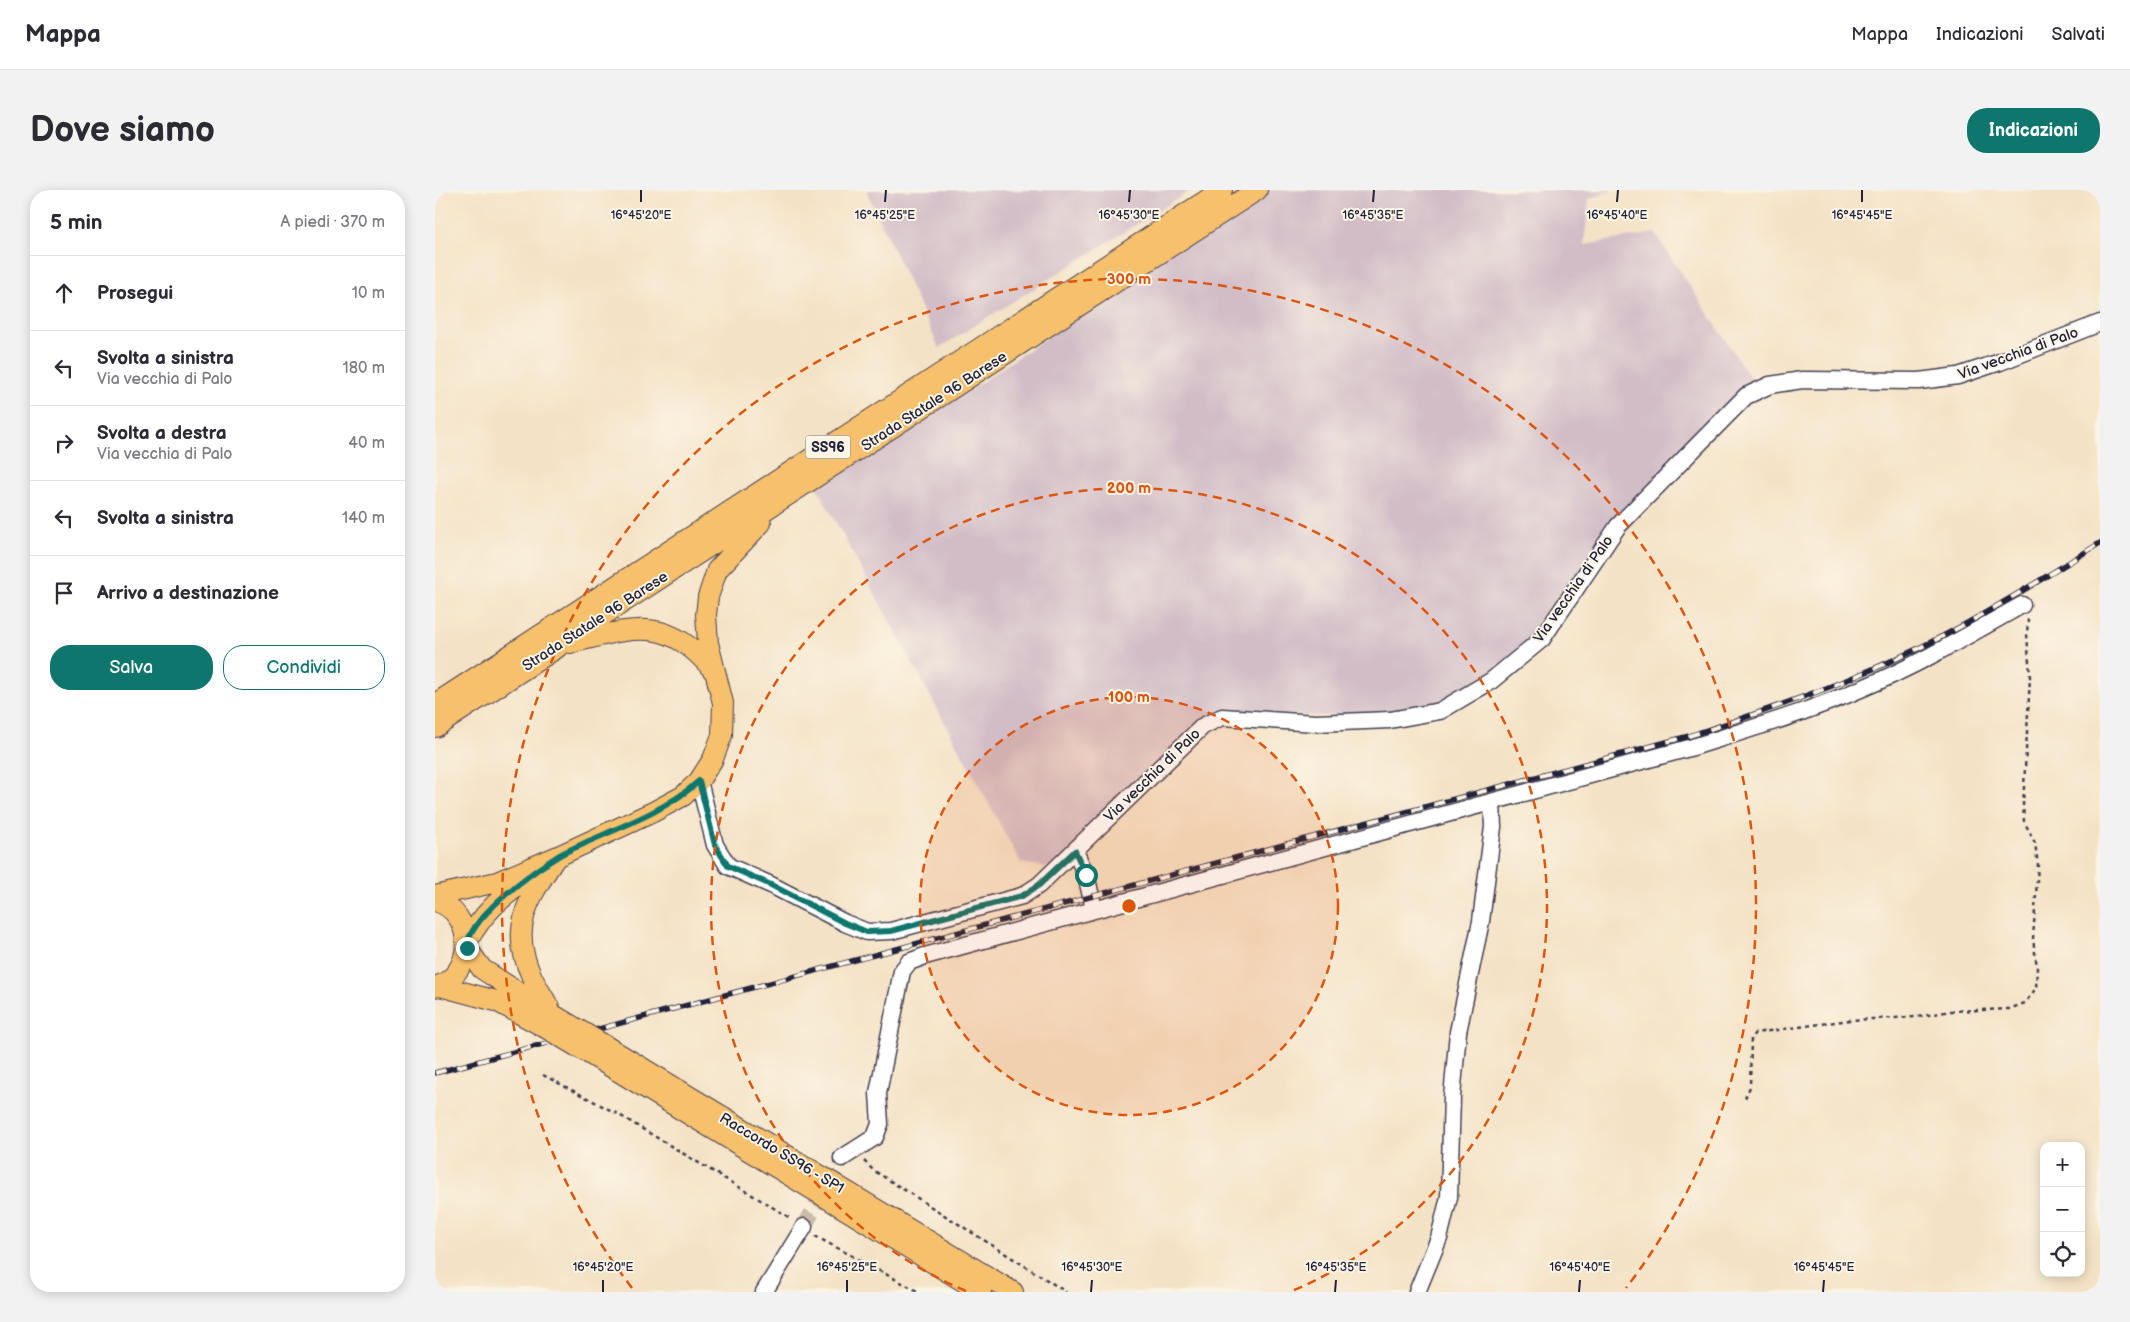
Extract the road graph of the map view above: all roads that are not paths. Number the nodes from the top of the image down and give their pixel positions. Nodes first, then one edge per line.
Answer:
1 (1222, 190) edge
2 (1257, 190) edge
3 (2100, 323) edge
4 (782, 500) junction
5 (2022, 605) road end
6 (556, 646) junction
7 (716, 674) junction
8 (435, 704) edge
9 (435, 725) edge
10 (699, 781) junction
11 (1492, 803) junction
12 (1075, 851) junction
13 (556, 857) junction
14 (435, 896) edge
15 (435, 901) edge
16 (1094, 909) junction
17 (467, 945) junction
18 (438, 986) edge
19 (548, 1020) junction
20 (597, 1050) junction
21 (848, 1155) tunnel mouth
22 (804, 1227) tunnel mouth
23 (764, 1292) edge
24 (981, 1292) edge
25 (1013, 1292) edge
26 (1417, 1292) edge

1 - 8 main road, Strada Statale 96 Barese / SS96
2 - 4 main road, Strada Statale 96 Barese / SS96
3 - 12 street, Via vecchia di Palo
4 - 6 main road, Strada Statale 96 Barese / SS96
4 - 7 main road
5 - 11 street
6 - 7 main road
6 - 9 highway, Strada Statale 96 Barese
7 - 10 main road
10 - 12 street, Via vecchia di Palo
10 - 13 main road
11 - 16 street
11 - 26 street
12 - 16 street
13 - 14 main road
13 - 17 main road
13 - 19 main road
15 - 17 main road
16 - 21 street
17 - 18 main road
17 - 19 main road
18 - 19 main road
19 - 20 main road, Raccordo SS96 - SP1, bridge
20 - 24 main road, Raccordo SS96 - SP1
20 - 25 main road, Raccordo SS96 - SP1
22 - 23 street

